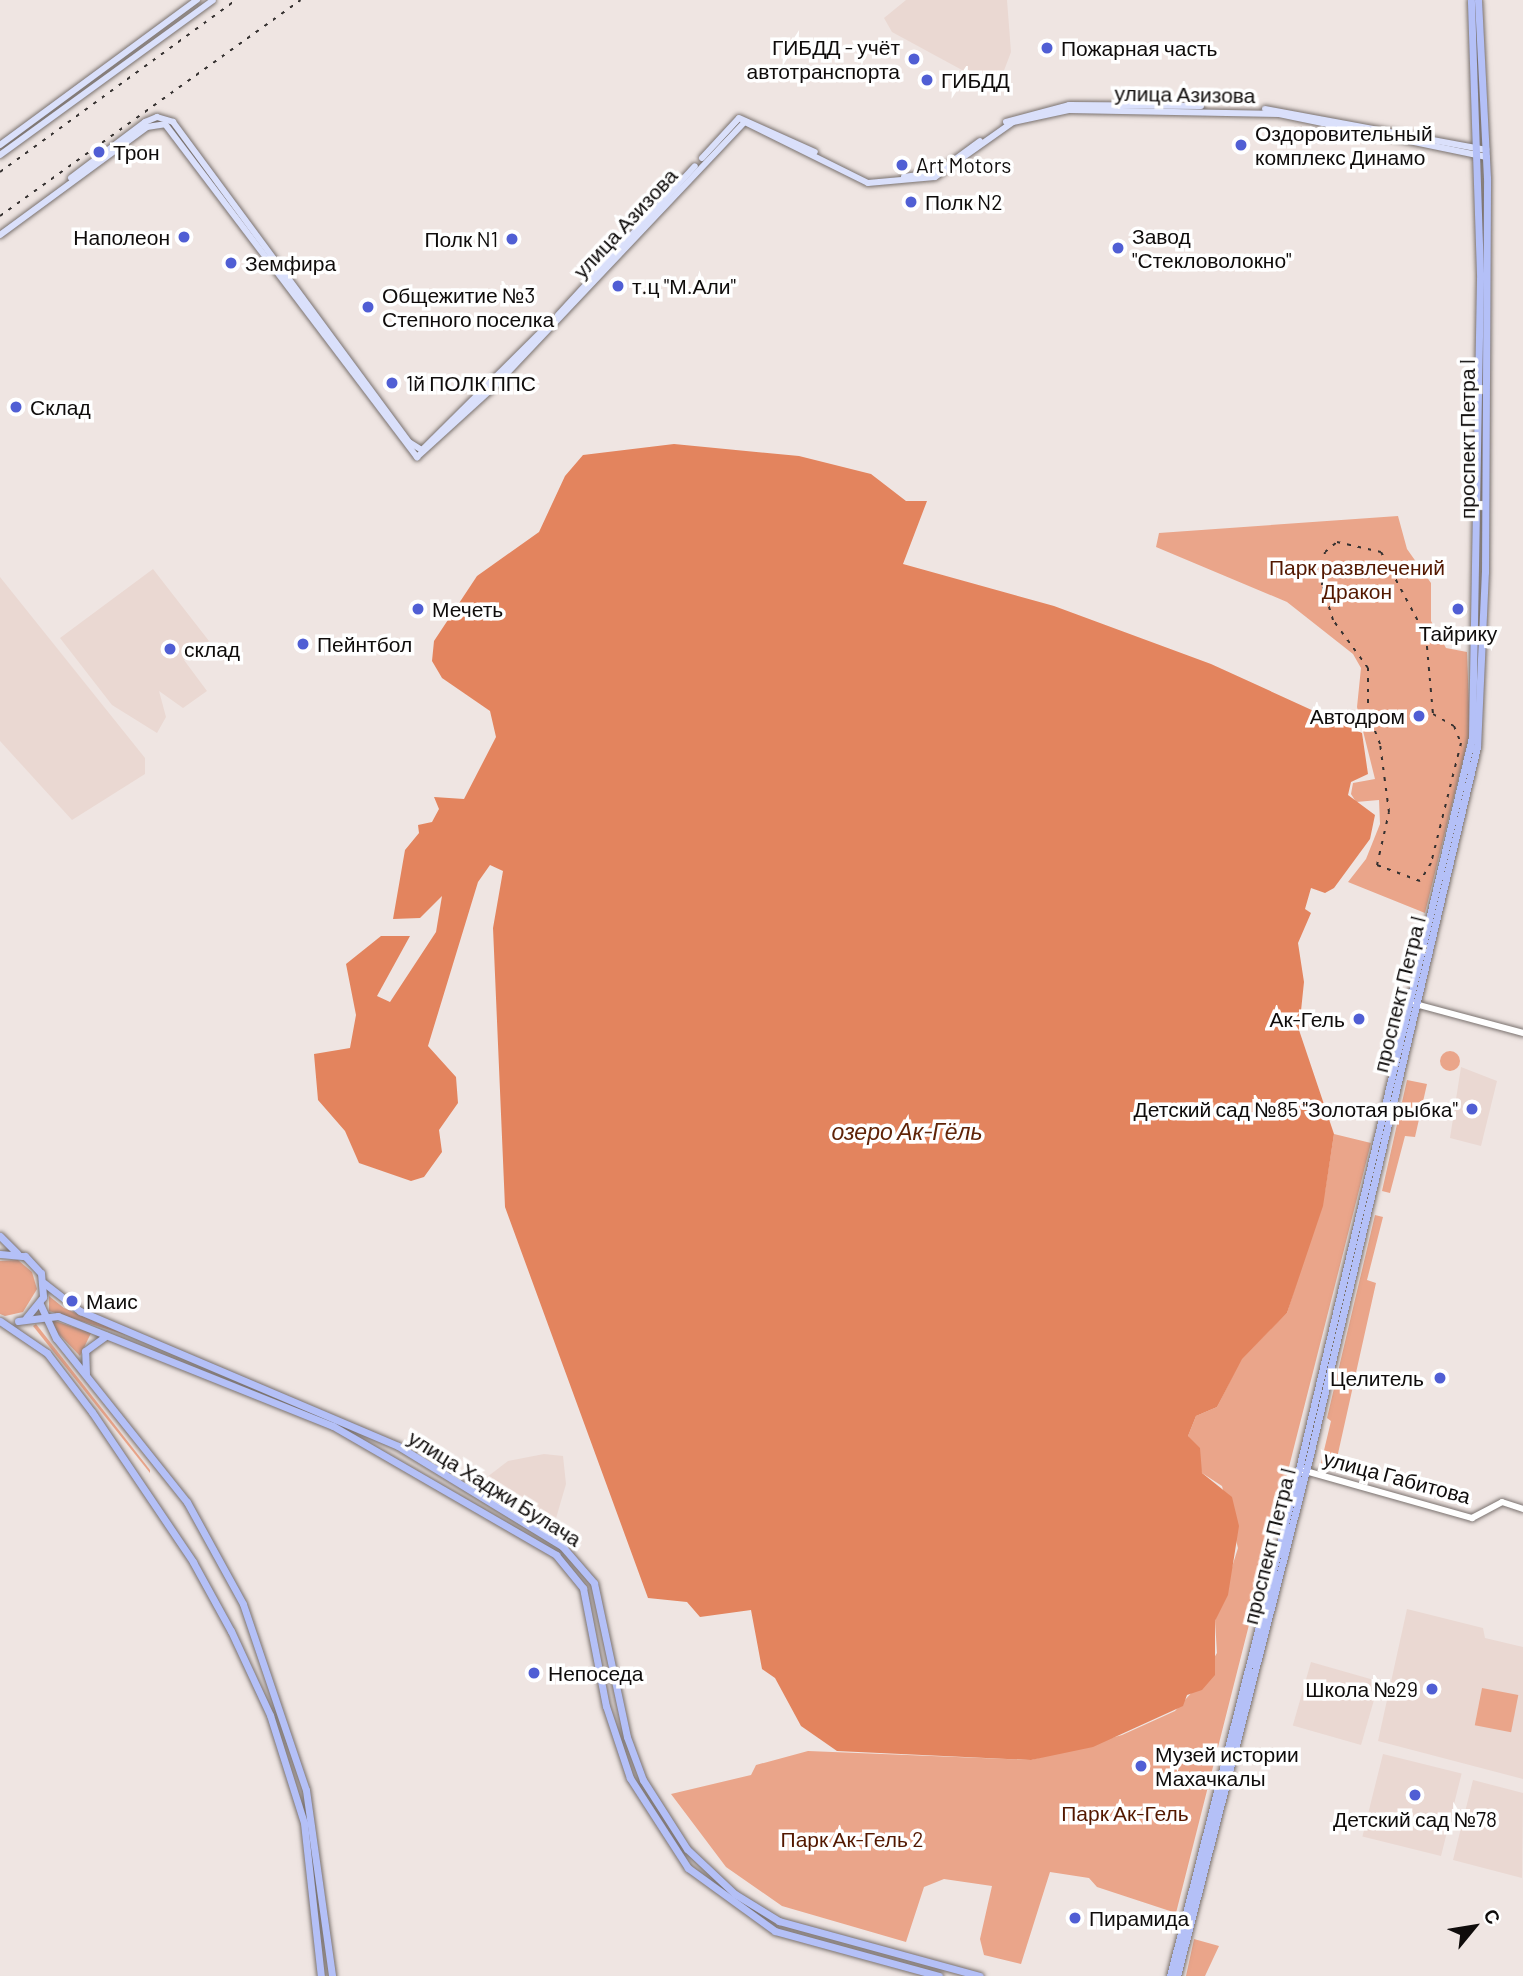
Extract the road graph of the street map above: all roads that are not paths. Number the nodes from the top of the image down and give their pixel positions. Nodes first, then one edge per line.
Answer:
1 (197, 0) edge
2 (213, 0) edge
3 (1471, 0) edge
4 (1478, 0) edge
5 (0, 145) edge
6 (1482, 152) junction
7 (0, 155) edge
8 (0, 233) edge
9 (1415, 1004) junction
10 (1523, 1033) edge
11 (0, 1236) edge
12 (0, 1254) edge
13 (17, 1254) junction
14 (44, 1283) junction
15 (40, 1304) junction
16 (43, 1317) junction
17 (1, 1321) edge
18 (18, 1321) junction
19 (134, 1333) junction
20 (109, 1336) junction
21 (129, 1343) junction
22 (88, 1378) junction
23 (292, 1399) junction
24 (288, 1409) junction
25 (1303, 1470) junction
26 (1523, 1509) edge
27 (603, 1625) junction
28 (592, 1628) junction
29 (779, 1921) junction
30 (775, 1931) junction
31 (815, 1934) junction
32 (813, 1944) junction
33 (321, 1976) edge
34 (332, 1976) edge
35 (939, 1976) edge
36 (980, 1976) edge
37 (1170, 1976) edge
38 (1177, 1976) edge

1 - 5 main road
2 - 7 main road
3 - 6 main road, проспект Петра I
4 - 6 main road, проспект Петра I
6 - 8 main road, улица Азизова
6 - 9 main road, проспект Петра I
6 - 25 main road, проспект Петра I
9 - 10 street
9 - 25 main road, проспект Петра I
11 - 13 main road
12 - 13 main road
13 - 14 main road, улица Хаджи Булача
14 - 15 main road
14 - 19 main road, улица Хаджи Булача
15 - 16 main road
15 - 18 main road
16 - 18 main road
16 - 20 main road, улица Хаджи Булача
16 - 22 main road
17 - 18 main road
17 - 33 main road
19 - 21 main road
19 - 23 main road, улица Хаджи Булача
20 - 21 main road, улица Хаджи Булача
20 - 22 main road
21 - 24 main road, улица Хаджи Булача
22 - 34 main road
23 - 24 main road
23 - 27 main road, улица Хаджи Булача
24 - 28 main road, улица Хаджи Булача
25 - 26 street, улица Габитова
25 - 37 main road, проспект Петра I
25 - 38 main road, проспект Петра I
27 - 28 main road
27 - 29 main road, улица Хаджи Булача
28 - 30 main road, улица Хаджи Булача
29 - 30 main road
29 - 31 main road, улица Хаджи Булача
30 - 32 main road, улица Хаджи Булача
31 - 32 main road
31 - 36 main road, улица Хаджи Булача
32 - 35 main road, улица Хаджи Булача

